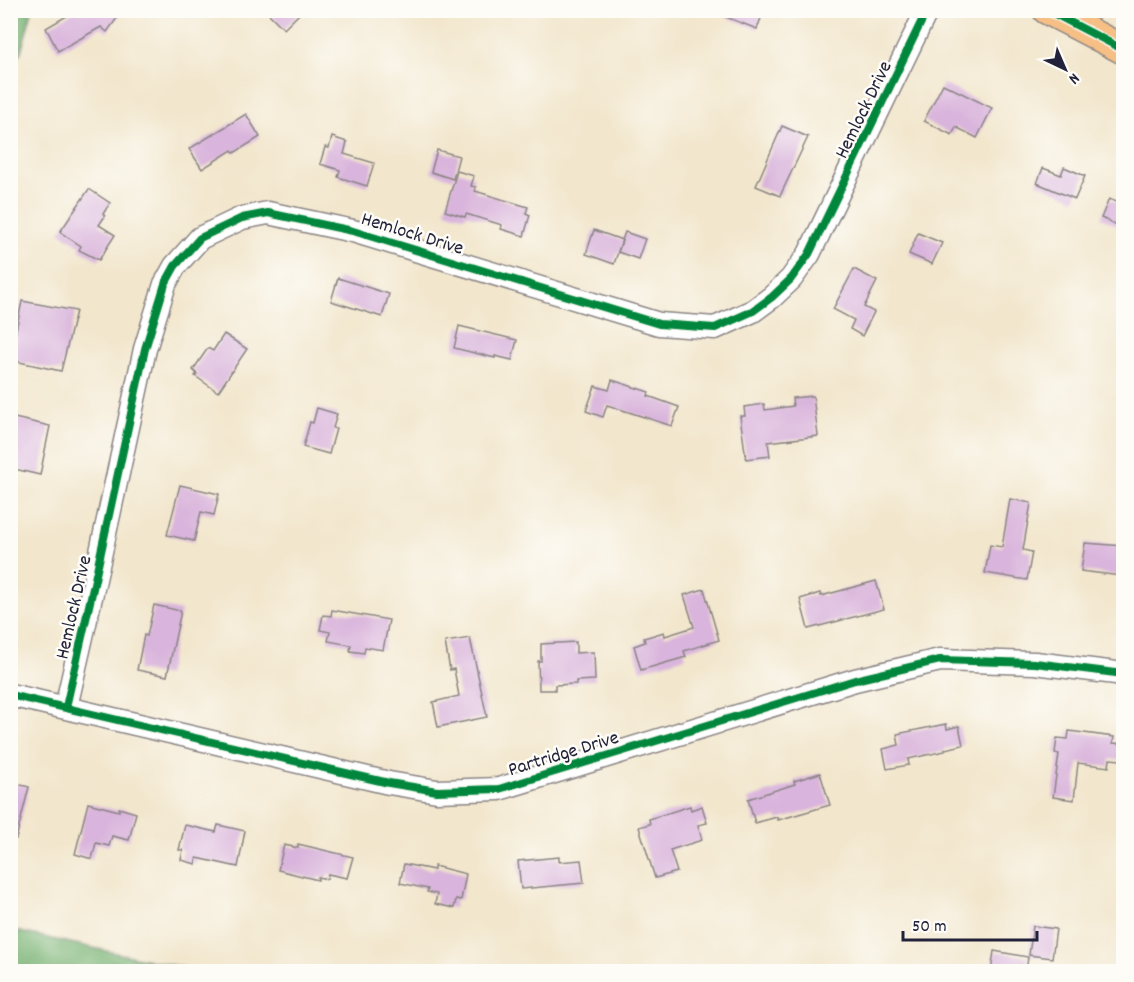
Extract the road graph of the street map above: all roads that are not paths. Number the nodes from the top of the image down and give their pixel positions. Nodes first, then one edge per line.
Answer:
1 (927, 10) edge
2 (1047, 10) edge
3 (1124, 50) edge
4 (1124, 674) edge
5 (10, 695) edge
6 (66, 706) junction

1 - 6 street, Hemlock Drive
2 - 3 main road
4 - 6 street, Partridge Drive
5 - 6 street, Partridge Drive

